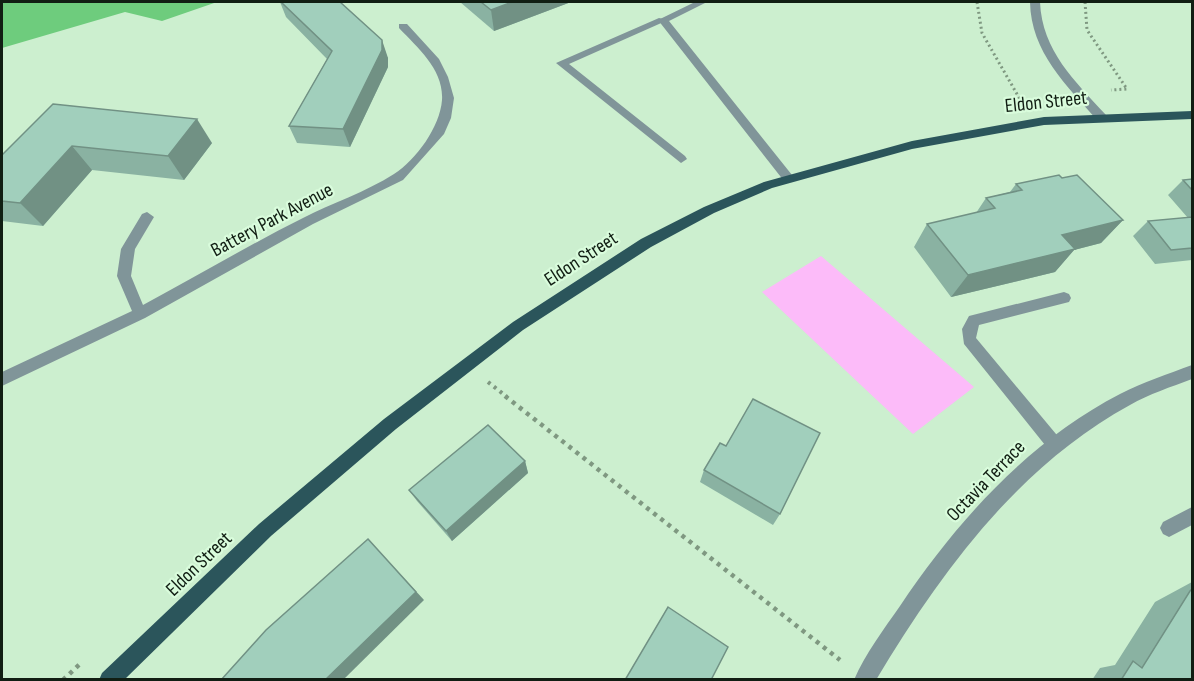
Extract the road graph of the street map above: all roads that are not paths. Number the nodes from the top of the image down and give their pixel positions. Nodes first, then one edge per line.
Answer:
1 (702, 2) edge
2 (1035, 2) edge
3 (663, 20) junction
4 (403, 26) dead end
5 (1192, 115) edge
6 (1102, 118) junction
7 (681, 159) dead end
8 (788, 178) junction
9 (147, 217) dead end
10 (1064, 298) dead end
11 (140, 314) junction
12 (1192, 372) edge
13 (2, 379) edge
14 (1054, 445) junction
15 (1192, 516) edge
16 (1169, 528) dead end
17 (864, 679) edge
18 (109, 680) edge

1 - 3 street
2 - 6 street
3 - 7 street
3 - 8 street
4 - 11 street, Battery Park Avenue
5 - 6 main road, Eldon Street
6 - 8 main road, Eldon Street
8 - 18 main road, Eldon Street
9 - 11 street
10 - 14 street
11 - 13 street, Battery Park Avenue
12 - 14 street, Octavia Terrace
14 - 17 street, Octavia Terrace
15 - 16 street

